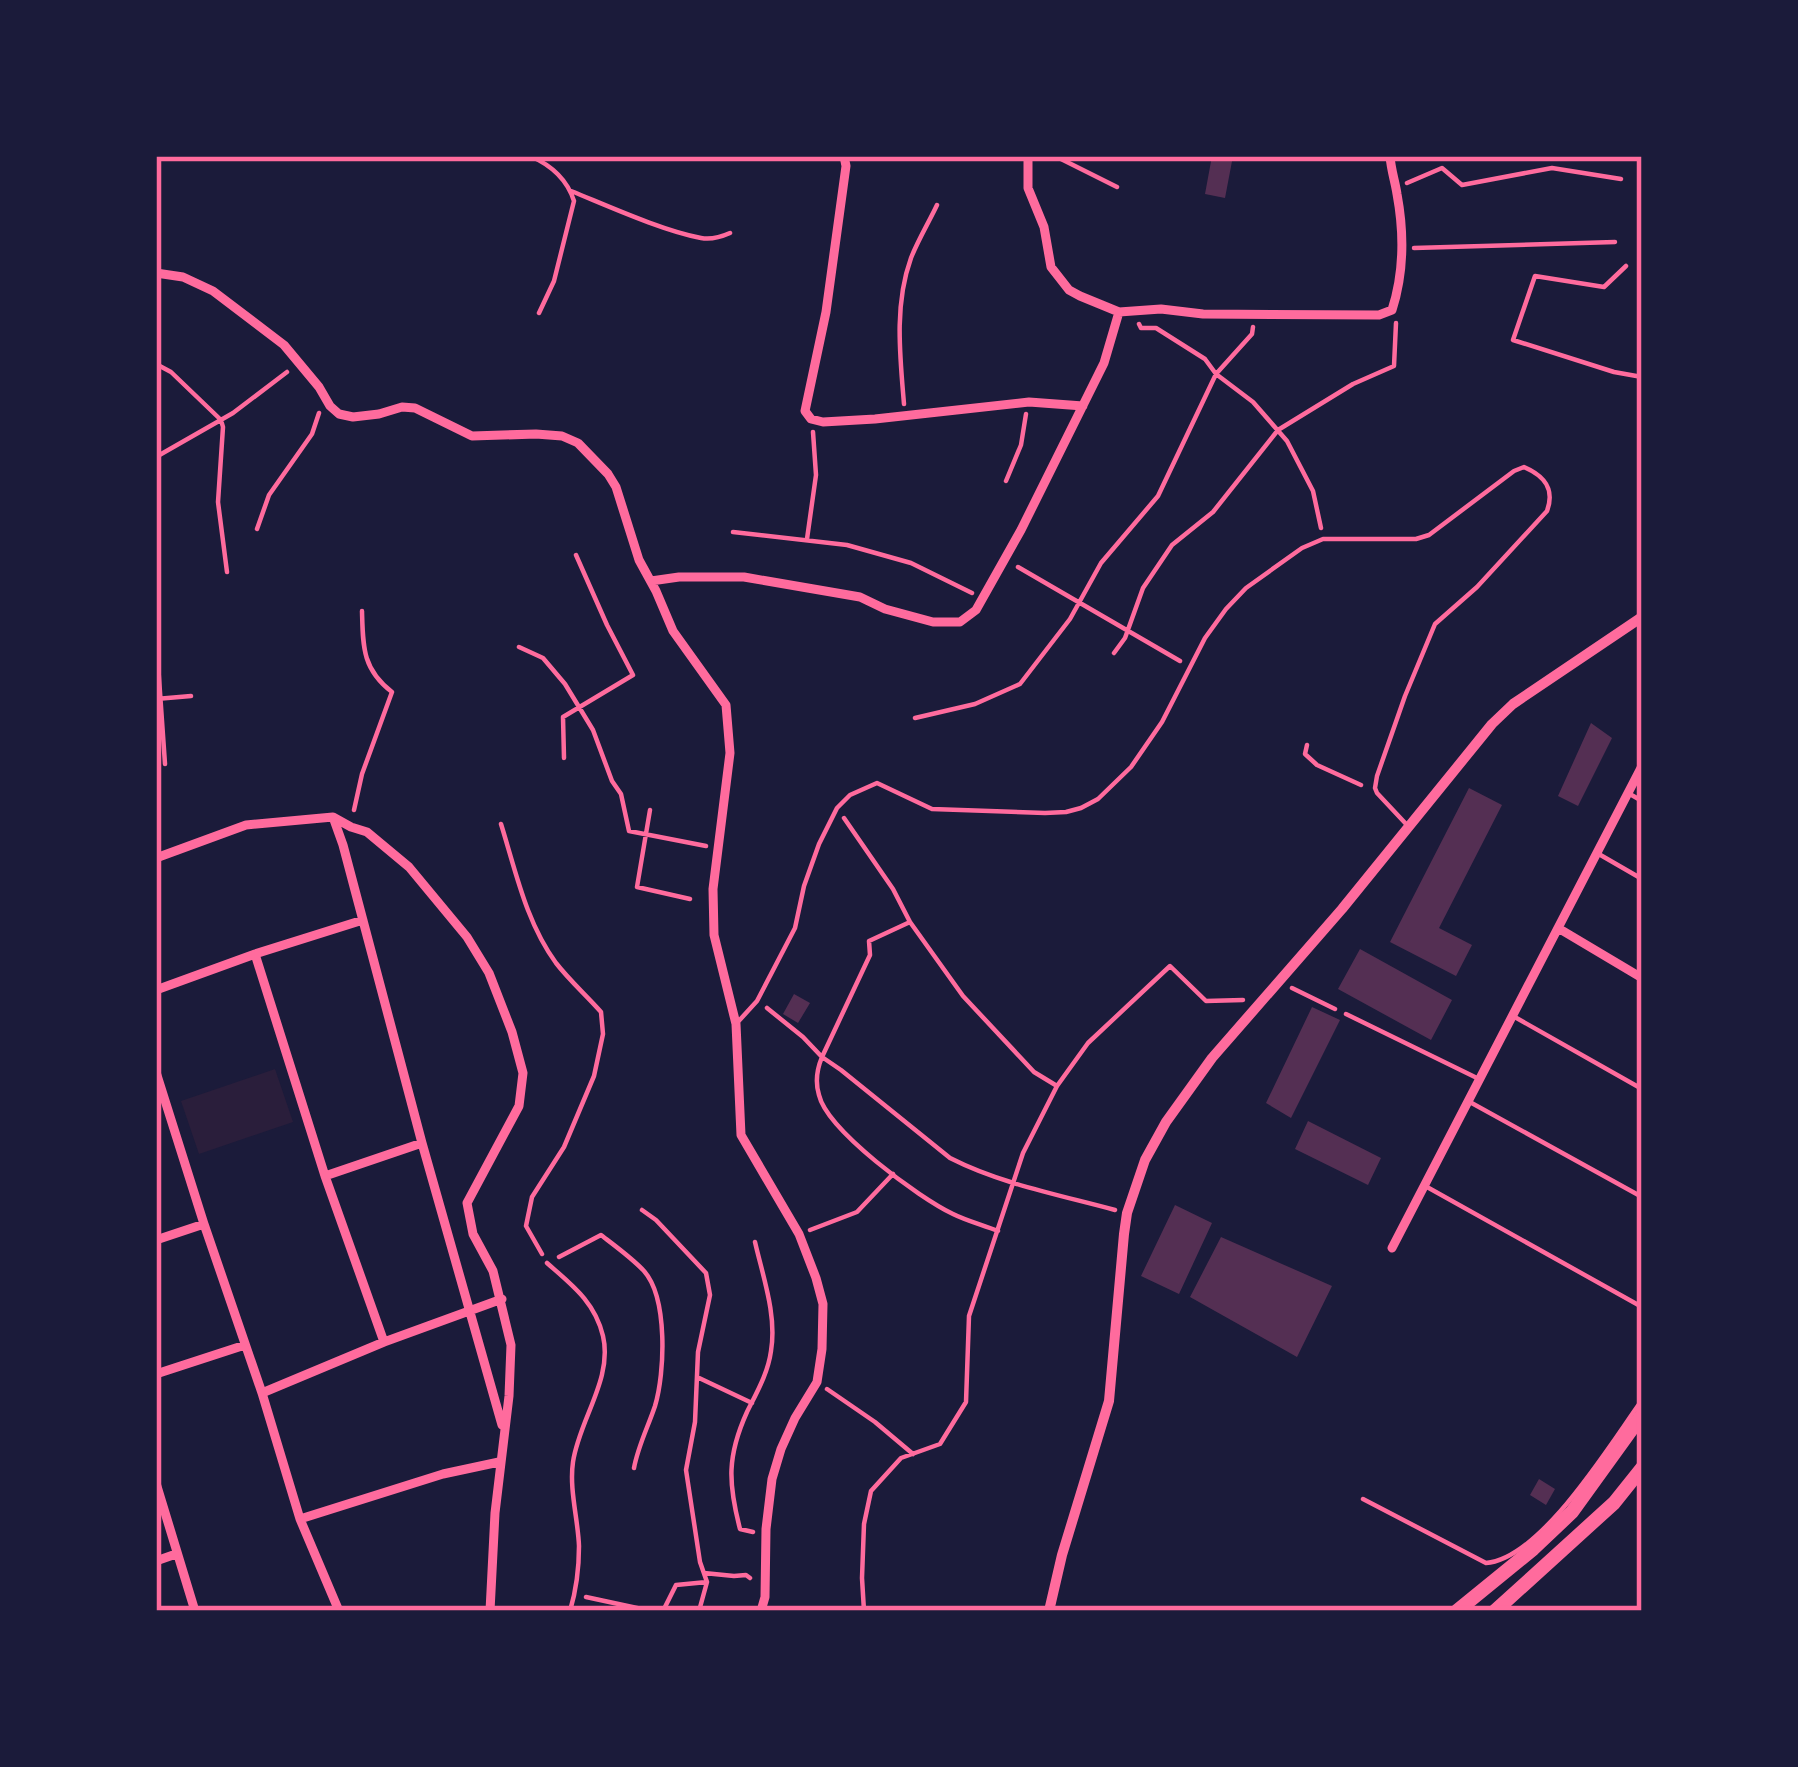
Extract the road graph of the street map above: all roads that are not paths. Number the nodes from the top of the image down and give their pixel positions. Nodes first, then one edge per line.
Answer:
1 (844, 156) edge
2 (1028, 156) edge
3 (1390, 156) edge
4 (156, 273) edge
5 (1119, 312) junction
6 (1084, 406) junction
7 (651, 580) junction
8 (1639, 622) edge
9 (1642, 766) edge
10 (1628, 793) junction
11 (1642, 801) edge
12 (333, 817) junction
13 (1408, 825) junction
14 (1597, 853) junction
15 (156, 858) edge
16 (1642, 879) edge
17 (363, 920) junction
18 (1558, 928) junction
19 (255, 954) junction
20 (1642, 978) edge
21 (156, 990) edge
22 (1346, 1014) road end
23 (1513, 1016) junction
24 (736, 1024) junction
25 (156, 1072) edge
26 (1479, 1079) junction
27 (1642, 1089) edge
28 (1468, 1101) junction
29 (162, 1110) edge
30 (422, 1143) junction
31 (325, 1176) junction
32 (1424, 1185) junction
33 (1642, 1197) edge
34 (203, 1224) junction
35 (156, 1240) edge
36 (1392, 1248) dead end
37 (547, 1263) road end
38 (502, 1298) junction
39 (1642, 1307) edge
40 (469, 1310) junction
41 (384, 1342) junction
42 (244, 1346) junction
43 (156, 1374) edge
44 (262, 1393) junction
45 (1642, 1400) edge
46 (1642, 1415) edge
47 (503, 1430) junction
48 (499, 1462) junction
49 (1642, 1468) edge
50 (156, 1483) edge
51 (1363, 1499) dead end
52 (300, 1519) junction
53 (176, 1554) junction
54 (156, 1561) edge
55 (195, 1611) edge
56 (339, 1611) edge
57 (490, 1611) edge
58 (570, 1611) edge
59 (760, 1611) edge
60 (1049, 1611) edge
61 (1456, 1611) edge
62 (1495, 1611) edge

1 - 6 street
2 - 5 street
3 - 5 street
4 - 7 street
5 - 6 street
6 - 7 street
7 - 24 street
8 - 13 street
9 - 10 street
10 - 11 lane
10 - 14 street
12 - 15 street
12 - 17 street
12 - 38 street
13 - 24 lane
13 - 60 street
14 - 16 lane
14 - 18 street
17 - 19 street
17 - 30 street
18 - 20 street
18 - 23 street
19 - 21 street
19 - 31 street
22 - 26 lane
23 - 26 street
23 - 27 lane
24 - 59 street
25 - 29 street
26 - 28 street
28 - 32 street
28 - 33 lane
29 - 34 street
30 - 31 street
30 - 40 street
31 - 41 street
32 - 36 street
32 - 39 lane
34 - 35 street
34 - 42 street
37 - 58 lane
38 - 40 street
38 - 47 street
40 - 41 street
40 - 47 street
41 - 44 street
42 - 43 street
42 - 44 street
44 - 52 street
45 - 51 lane
46 - 61 main road
47 - 48 street
48 - 52 street
48 - 57 street
49 - 62 main road
50 - 53 street
52 - 56 street
53 - 54 street
53 - 55 street

